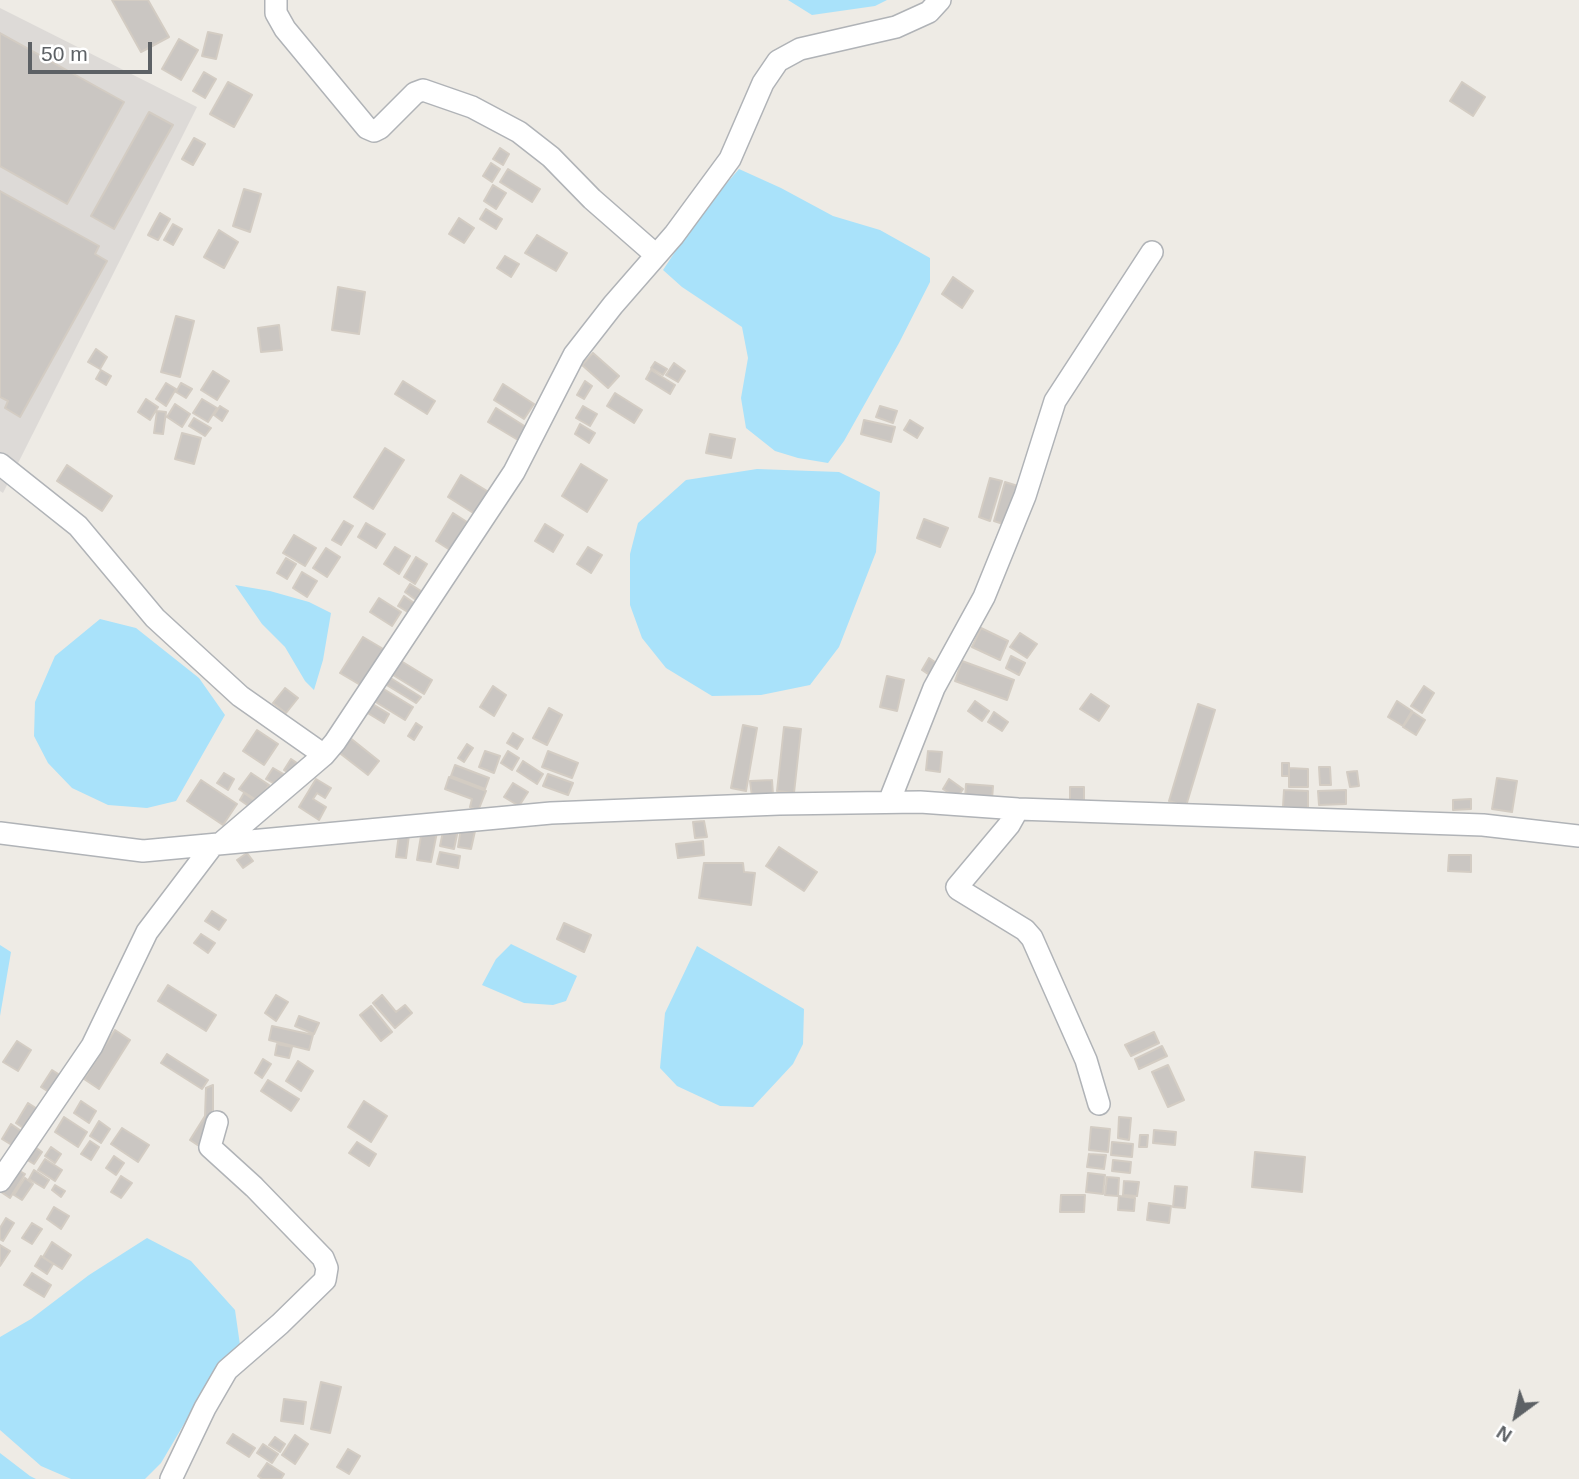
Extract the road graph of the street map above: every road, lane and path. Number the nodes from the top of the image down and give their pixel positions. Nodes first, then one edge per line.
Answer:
1 (276, 0) edge
2 (940, 0) edge
3 (1152, 252) dead end
4 (656, 255) junction
5 (0, 464) edge
6 (324, 755) junction
7 (888, 802) junction
8 (1018, 809) junction
9 (0, 833) edge
10 (1579, 836) edge
11 (217, 844) junction
12 (1099, 1104) dead end
13 (217, 1122) dead end
14 (0, 1181) edge
15 (171, 1479) edge

1 - 4 street
2 - 4 street
3 - 7 street
4 - 6 street
5 - 6 street
6 - 11 street
7 - 8 street
7 - 11 street
8 - 10 street
8 - 12 street
9 - 11 street
11 - 14 street
13 - 15 street

